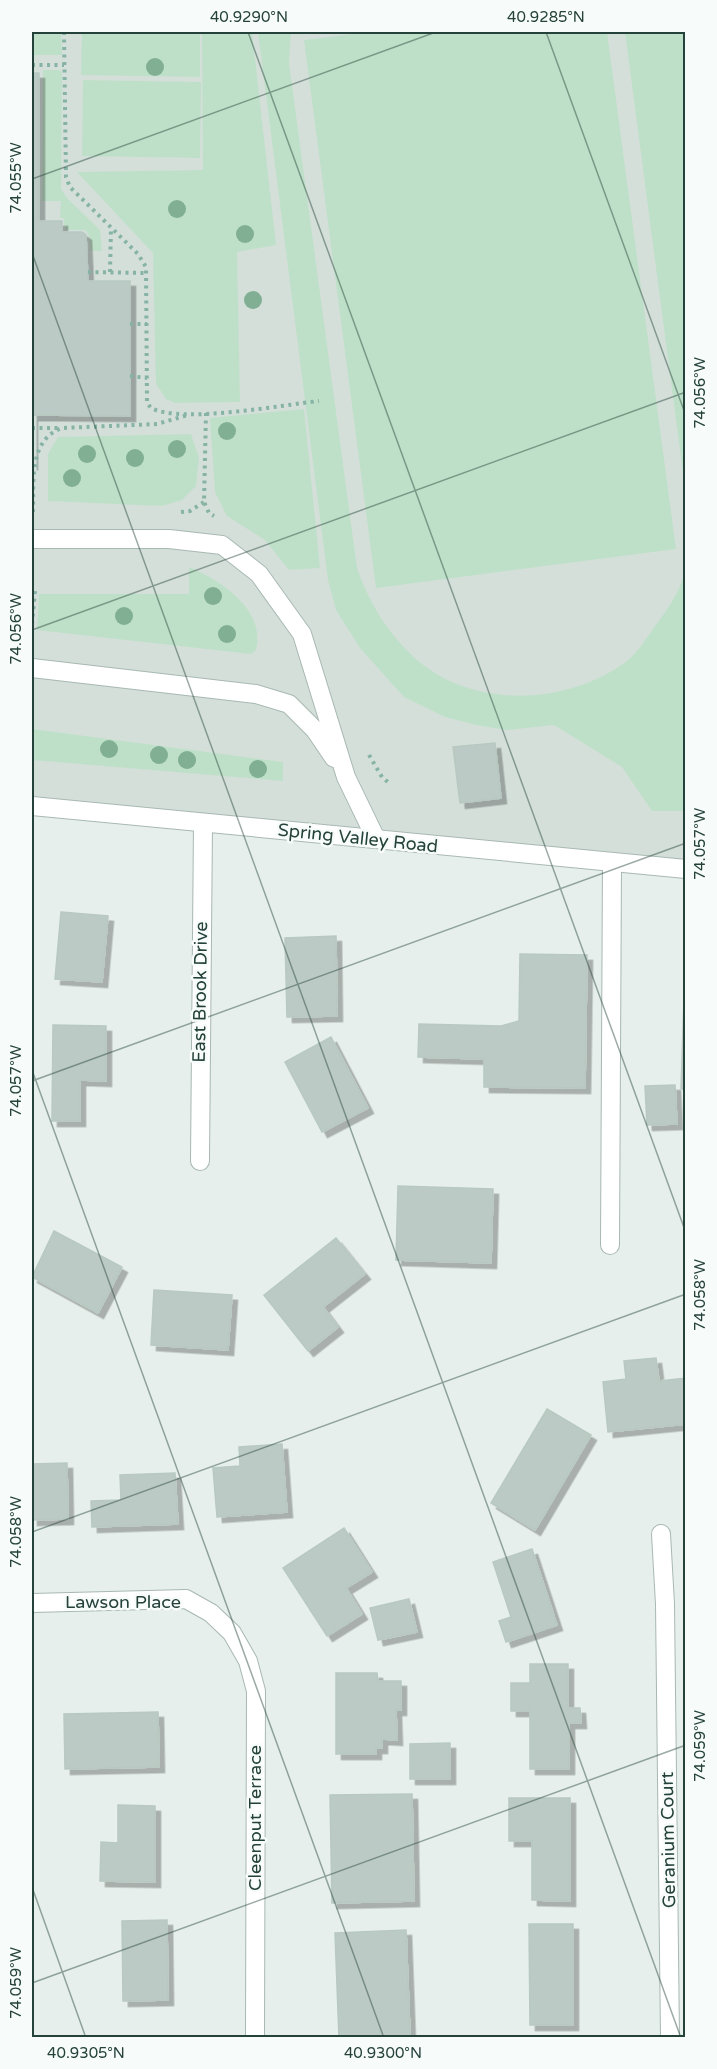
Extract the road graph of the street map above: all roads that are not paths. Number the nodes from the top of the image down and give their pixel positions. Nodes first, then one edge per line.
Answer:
1 (32, 539) edge
2 (32, 668) edge
3 (346, 777) junction
4 (32, 806) edge
5 (203, 823) junction
6 (376, 839) junction
7 (612, 863) junction
8 (686, 869) edge
9 (200, 1161) dead end
10 (610, 1245) dead end
11 (661, 1534) dead end
12 (32, 1603) edge
13 (211, 1613) joint
14 (255, 2037) edge
15 (670, 2037) edge

1 - 3 street
2 - 3 street
3 - 6 street
4 - 5 street, Spring Valley Road
5 - 6 street, Spring Valley Road
5 - 9 street, East Brook Drive
6 - 7 street, Spring Valley Road
7 - 8 street, Spring Valley Road
7 - 10 street
11 - 15 street, Geranium Court
12 - 13 street, Lawson Place
13 - 14 street, Cleenput Terrace

